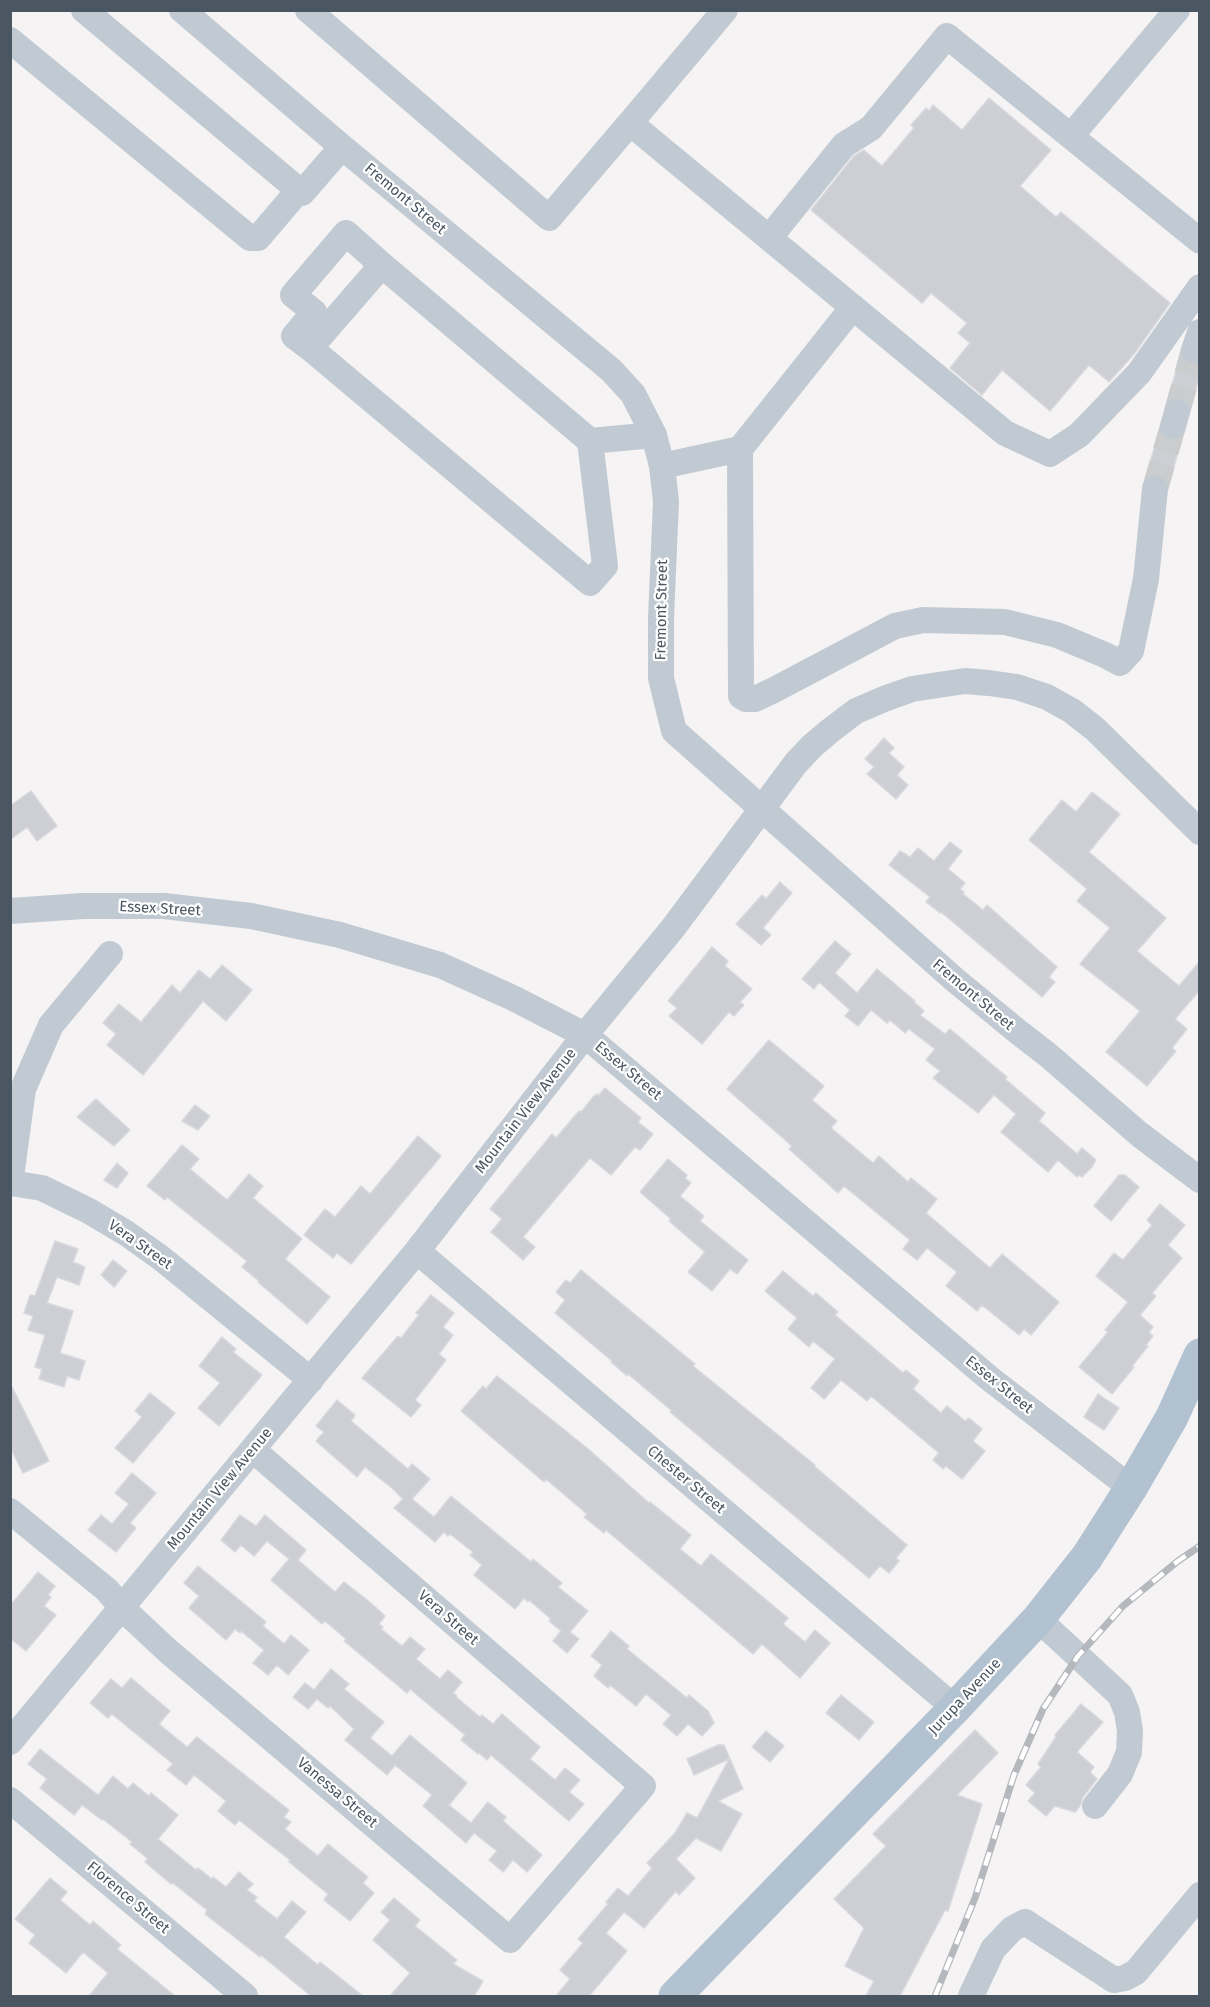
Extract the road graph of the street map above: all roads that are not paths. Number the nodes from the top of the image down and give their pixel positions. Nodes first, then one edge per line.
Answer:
1 (84, 10) edge
2 (182, 10) edge
3 (308, 10) edge
4 (725, 10) edge
5 (1177, 10) edge
6 (10, 40) edge
7 (630, 123) junction
8 (1071, 136) junction
9 (342, 147) junction
10 (299, 190) junction
11 (770, 237) junction
12 (1200, 241) edge
13 (382, 265) junction
14 (1200, 287) edge
15 (853, 306) junction
16 (310, 348) junction
17 (654, 435) junction
18 (590, 441) junction
19 (740, 449) junction
20 (662, 466) junction
21 (1155, 489) tunnel mouth
22 (763, 810) junction
23 (1200, 832) edge
24 (10, 911) edge
25 (111, 954) dead end
26 (585, 1035) junction
27 (1200, 1180) edge
28 (11, 1183) edge
29 (417, 1251) junction
30 (1200, 1355) edge
31 (311, 1380) junction
32 (253, 1450) junction
33 (1131, 1488) junction
34 (10, 1511) edge
35 (122, 1608) junction
36 (1038, 1619) junction
37 (955, 1708) junction
38 (10, 1742) edge
39 (643, 1786) joint
40 (10, 1800) edge
41 (1095, 1806) dead end
42 (1200, 1895) edge
43 (245, 1996) edge
44 (675, 1996) edge
45 (971, 1996) edge

1 - 10 street
2 - 9 street, Fremont Street
3 - 7 street
4 - 7 street
5 - 8 street
6 - 10 street
7 - 11 street
8 - 11 street
8 - 12 street
9 - 10 street
9 - 17 street, Fremont Street
11 - 15 street
13 - 16 street
13 - 16 street
13 - 18 street
14 - 15 street
15 - 19 street
16 - 18 street
17 - 18 street
17 - 20 street, Fremont Street
19 - 20 street
19 - 21 street
20 - 22 street, Fremont Street
22 - 23 street, Mountain View Avenue
22 - 26 street, Mountain View Avenue
22 - 27 street, Fremont Street
24 - 26 street, Essex Street
25 - 28 street
26 - 29 street, Mountain View Avenue
26 - 33 street, Essex Street
28 - 31 street, Vera Street
29 - 31 street, Mountain View Avenue
29 - 37 street, Chester Street
30 - 33 main road, Jurupa Avenue
31 - 32 street, Mountain View Avenue
32 - 35 street, Mountain View Avenue
32 - 39 street, Vera Street
33 - 36 main road, Jurupa Avenue
34 - 35 street, Vanessa Street
35 - 38 street, Mountain View Avenue
35 - 39 street, Vanessa Street
36 - 37 main road, Jurupa Avenue
36 - 41 street
37 - 44 main road, Jurupa Avenue
40 - 43 street, Florence Street
42 - 45 street

